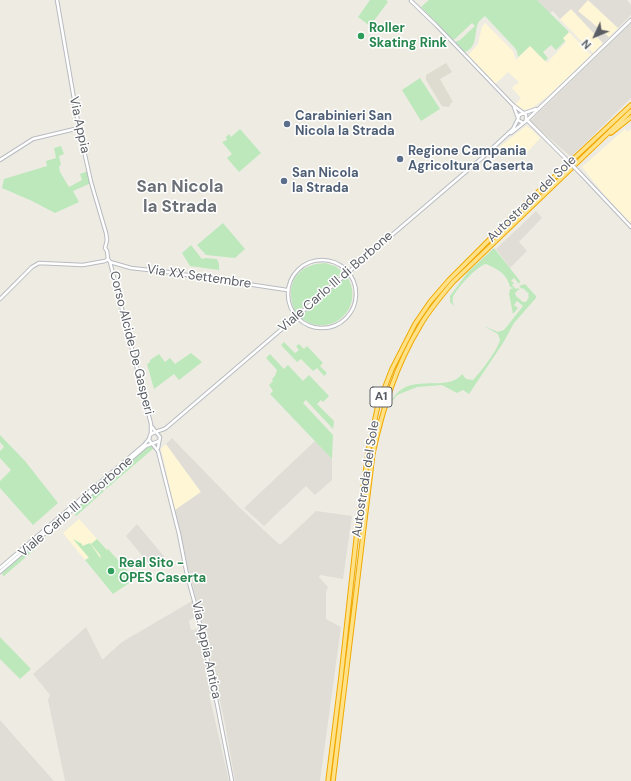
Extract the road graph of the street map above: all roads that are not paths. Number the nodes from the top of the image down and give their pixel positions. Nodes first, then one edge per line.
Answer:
1 (56, 0) edge
2 (411, 0) edge
3 (631, 20) edge
4 (513, 105) junction
5 (631, 105) edge
6 (540, 107) junction
7 (631, 111) edge
8 (523, 114) junction
9 (631, 117) edge
10 (518, 118) junction
11 (527, 120) junction
12 (524, 123) junction
13 (78, 128) junction
14 (535, 128) junction
15 (505, 137) junction
16 (603, 138) junction
17 (0, 160) edge
18 (631, 227) edge
19 (108, 259) junction
20 (110, 262) junction
21 (348, 272) junction
22 (287, 290) junction
23 (0, 299) edge
24 (296, 317) junction
25 (151, 424) junction
26 (166, 428) junction
27 (156, 432) junction
28 (151, 434) junction
29 (160, 437) junction
30 (149, 438) junction
31 (159, 441) junction
32 (153, 443) junction
33 (158, 451) junction
34 (0, 568) edge
35 (0, 572) edge
36 (232, 781) edge
37 (328, 781) edge
38 (333, 781) edge

1 - 13 street, Via Appia
2 - 4 street
3 - 6 street
4 - 8 street
4 - 10 street
5 - 37 highway, Autostrada del Sole / A1
6 - 8 street
6 - 11 street
7 - 16 highway, Autostrada del Sole / A1
8 - 10 street
8 - 11 street
9 - 16 highway
10 - 12 street
10 - 15 street, Viale Carlo III di Borbone
11 - 12 street
11 - 14 street
12 - 14 street
12 - 15 street, Viale Carlo III di Borbone
13 - 17 street
13 - 19 street, Via Appia
14 - 18 street, bridge
15 - 21 street, Viale Carlo III di Borbone
16 - 38 highway, Autostrada del Sole / A1
19 - 20 street
19 - 23 street
20 - 22 street, Via XX Settembre
20 - 25 street, Corso Alcide De Gasperi
21 - 22 street
21 - 24 street, Viale Carlo III di Borbone
21 - 24 street
22 - 24 street
24 - 26 street, Viale Carlo III di Borbone
25 - 27 street, Corso Alcide De Gasperi
25 - 28 street, Corso Alcide De Gasperi
26 - 27 street, Viale Carlo III di Borbone
26 - 29 street, Viale Carlo III di Borbone
27 - 28 street, Viale Carlo III di Borbone
27 - 29 street
28 - 30 street, Viale Carlo III di Borbone
29 - 31 street, Viale Carlo III di Borbone
30 - 32 street
30 - 34 street, Viale Carlo III di Borbone
31 - 32 street, Viale Carlo III di Borbone
31 - 33 street, Via Appia Antica
32 - 33 street, Via Appia Antica
32 - 35 street, Viale Carlo III di Borbone
33 - 36 street, Via Appia Antica

